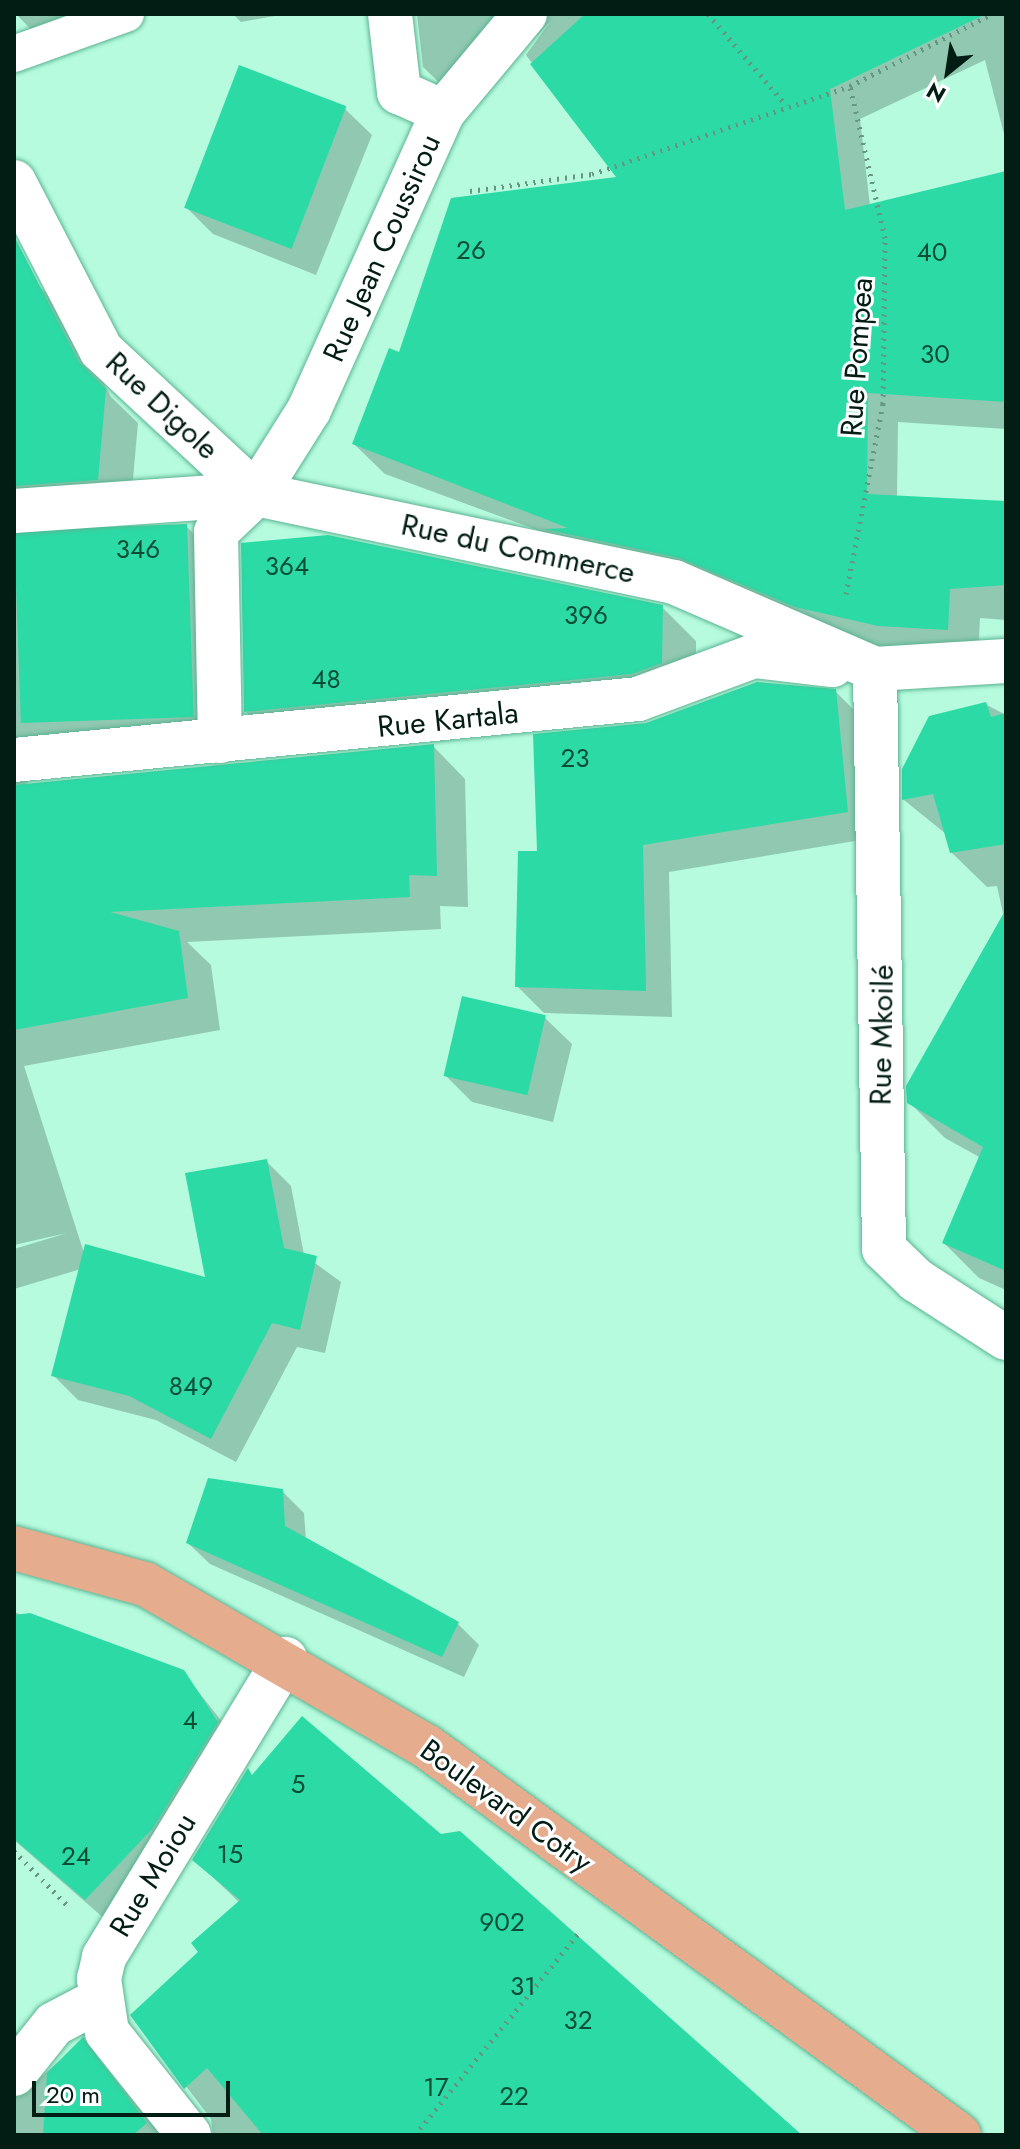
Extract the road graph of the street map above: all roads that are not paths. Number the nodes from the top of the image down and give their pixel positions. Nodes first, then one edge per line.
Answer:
1 (126, 14) edge
2 (390, 14) edge
3 (525, 14) edge
4 (14, 54) edge
5 (443, 112) junction
6 (14, 182) edge
7 (256, 494) junction
8 (14, 511) edge
9 (1006, 661) edge
10 (875, 669) junction
11 (220, 741) junction
12 (14, 760) edge
13 (1006, 1338) edge
14 (14, 1548) edge
15 (285, 1659) junction
16 (98, 2001) junction
17 (14, 2074) edge
18 (189, 2135) edge
19 (959, 2135) edge

1 - 4 lane
2 - 5 street
3 - 5 street, Rue Jean Coussirou
5 - 7 street, Rue Jean Coussirou
6 - 7 street, Rue Digole
7 - 8 street, Rue du Commerce
7 - 10 street, Rue du Commerce
7 - 11 street, Rue Jean Coussirou
9 - 10 street, Rue du Commerce
10 - 11 street, Rue Kartala
10 - 13 street, Rue Mkoilé
11 - 12 street, Rue Kartala
14 - 15 main road, Boulevard Cotry
15 - 16 street, Rue Moiou
15 - 19 main road, Boulevard Cotry
16 - 17 street
16 - 18 street

